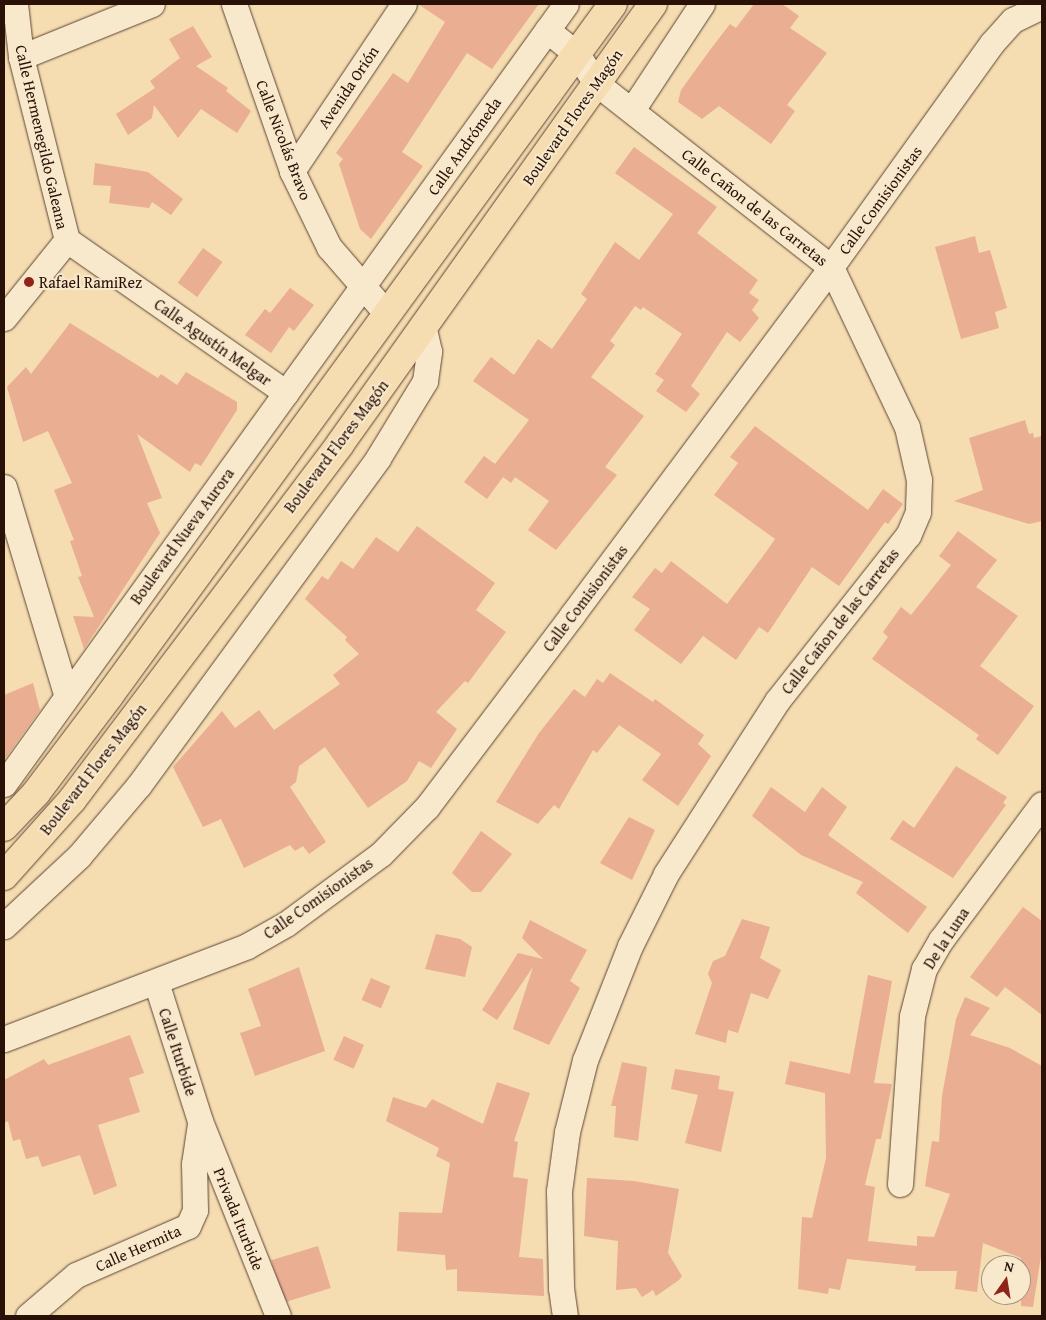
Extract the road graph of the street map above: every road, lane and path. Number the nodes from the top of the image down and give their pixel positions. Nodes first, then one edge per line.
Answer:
1 (15, 4) edge
2 (152, 4) edge
3 (234, 4) edge
4 (404, 4) edge
5 (566, 4) edge
6 (613, 4) edge
7 (653, 4) edge
8 (702, 4) edge
9 (1042, 6) edge
10 (547, 30) junction
11 (577, 54) junction
12 (21, 57) junction
13 (596, 83) junction
14 (632, 110) junction
15 (292, 171) junction
16 (67, 240) junction
17 (831, 267) junction
18 (362, 289) junction
19 (387, 314) junction
20 (4, 318) edge
21 (424, 326) junction
22 (286, 392) junction
23 (4, 487) edge
24 (66, 694) junction
25 (4, 784) edge
26 (1042, 804) edge
27 (4, 827) edge
28 (4, 876) edge
29 (4, 926) edge
30 (156, 982) junction
31 (4, 1039) edge
32 (200, 1121) junction
33 (900, 1184) dead end
34 (28, 1316) edge
35 (278, 1316) edge
36 (565, 1316) edge

1 - 12 street, Calle Hermenegildo Galeana
2 - 12 street
3 - 15 street, Calle Nicolás Bravo
4 - 15 street, Avenida Orión
5 - 10 street, Calle Andrómeda
6 - 11 main road, Boulevard Flores Magón
7 - 13 main road, Boulevard Flores Magón
8 - 14 street
9 - 17 street, Calle Comisionistas
10 - 11 street, Calle Cañon de las Carretas
10 - 18 street, Calle Andrómeda
11 - 13 street, Calle Cañon de las Carretas
11 - 19 main road, Boulevard Flores Magón
12 - 16 street, Calle Hermenegildo Galeana
13 - 14 street, Calle Cañon de las Carretas
13 - 21 main road, Boulevard Flores Magón
14 - 17 street, Calle Cañon de las Carretas
15 - 18 street, Calle Nicolás Bravo
16 - 20 street
16 - 22 street, Calle Agustín Melgar
17 - 30 street, Calle Comisionistas
17 - 36 street, Calle Cañon de las Carretas
18 - 19 street, Calle Nicolás Bravo
18 - 22 street, Boulevard Nueva Aurora
19 - 27 main road, Boulevard Flores Magón
21 - 28 main road, Boulevard Flores Magón
21 - 29 street
22 - 24 street, Boulevard Nueva Aurora
23 - 24 street
24 - 25 street, Boulevard Nueva Aurora
26 - 33 street, De la Luna
30 - 31 street, Calle Comisionistas
30 - 32 street, Calle Iturbide
32 - 34 street, Calle Hermita
32 - 35 street, Privada Iturbide

